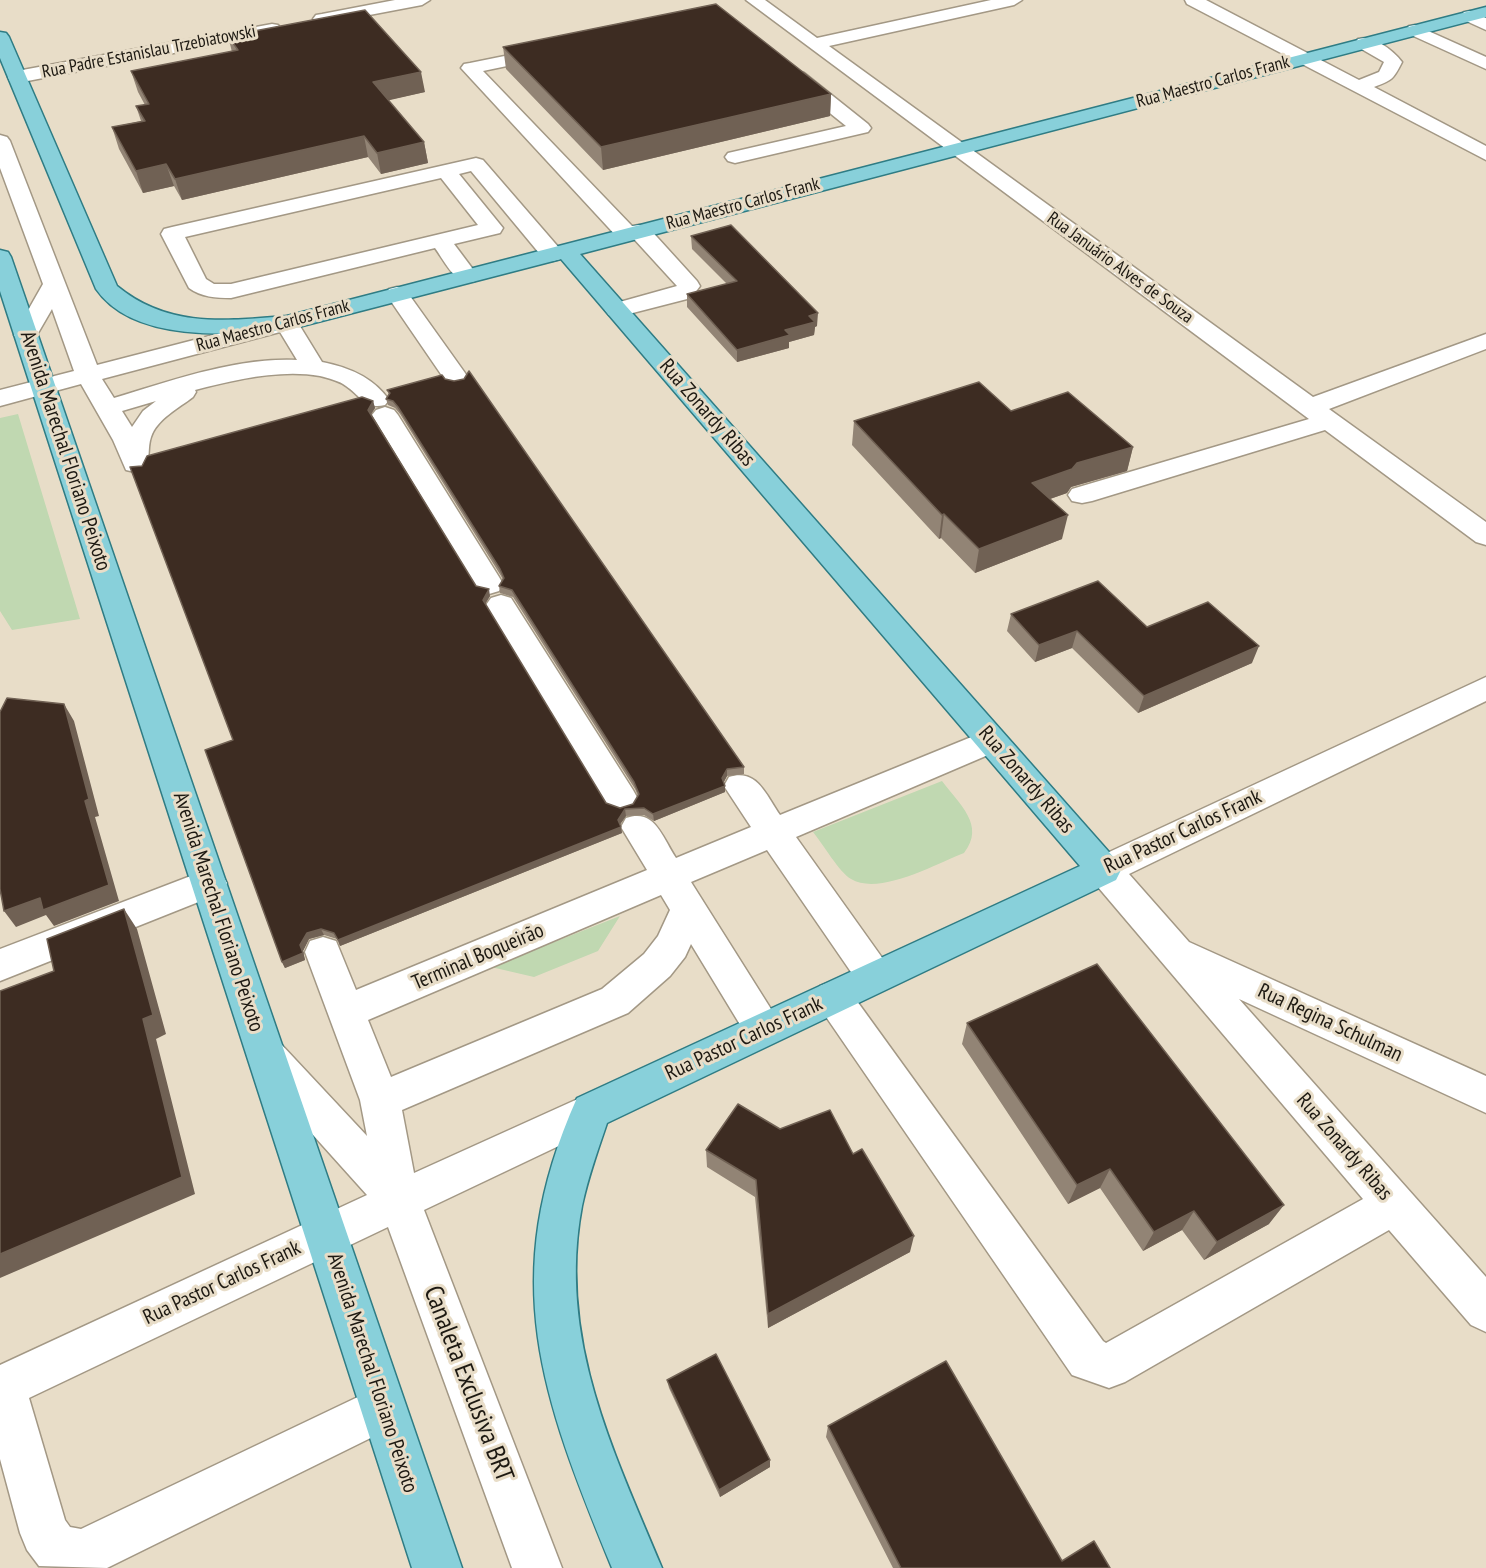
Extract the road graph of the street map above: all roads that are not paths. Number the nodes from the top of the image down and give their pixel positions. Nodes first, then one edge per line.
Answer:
1 (422, 0) edge
2 (754, 0) edge
3 (1014, 0) edge
4 (1193, 0) edge
5 (1481, 17) edge
6 (1415, 30) junction
7 (0, 37) edge
8 (1364, 43) junction
9 (562, 49) edge
10 (1305, 59) junction
11 (812, 62) junction
12 (1486, 64) edge
13 (17, 77) junction
14 (1358, 87) junction
15 (0, 141) edge
16 (957, 149) junction
17 (1486, 154) edge
18 (735, 157) dead end
19 (446, 171) junction
20 (633, 233) junction
21 (440, 240) junction
22 (559, 252) junction
23 (0, 257) edge
24 (467, 276) junction
25 (54, 284) junction
26 (397, 294) junction
27 (617, 310) junction
28 (288, 323) junction
29 (26, 335) junction
30 (1486, 341) edge
31 (313, 368) junction
32 (88, 375) junction
33 (216, 378) junction
34 (456, 378) edge
35 (43, 386) junction
36 (0, 398) edge
37 (106, 408) junction
38 (1319, 414) junction
39 (1082, 495) edge
40 (1486, 536) edge
41 (1486, 688) edge
42 (991, 741) junction
43 (741, 786) dead end
44 (774, 833) junction
45 (1104, 870) junction
46 (668, 877) junction
47 (208, 883) junction
48 (688, 908) junction
49 (323, 952) dead end
50 (1174, 952) junction
51 (0, 965) edge
52 (875, 977) junction
53 (833, 997) junction
54 (346, 1012) junction
55 (763, 1029) junction
56 (266, 1055) junction
57 (1486, 1095) edge
58 (380, 1100) junction
59 (591, 1111) junction
60 (399, 1200) junction
61 (1394, 1204) junction
62 (326, 1234) junction
63 (1486, 1310) edge
64 (2, 1387) edge
65 (383, 1408) junction
66 (437, 1568) edge
67 (537, 1568) edge
68 (637, 1568) edge

1 - 13 street, Rua Padre Estanislau Trzebiatowski
2 - 11 street, Rua Januário Alves de Souza
3 - 11 street
4 - 10 street
5 - 6 main road, Rua Maestro Carlos Frank
6 - 8 main road, Rua Maestro Carlos Frank
6 - 12 street
7 - 13 main road
8 - 10 main road, Rua Maestro Carlos Frank
8 - 14 street
9 - 20 street
10 - 14 street
10 - 16 main road, Rua Maestro Carlos Frank
11 - 16 street, Rua Januário Alves de Souza
11 - 18 street
13 - 28 main road
14 - 17 street
15 - 25 street
16 - 20 main road, Rua Maestro Carlos Frank
16 - 38 street, Rua Januário Alves de Souza
19 - 21 street
19 - 21 street
19 - 22 street
20 - 22 main road, Rua Maestro Carlos Frank
20 - 27 street
21 - 24 street
22 - 24 main road, Rua Maestro Carlos Frank
22 - 27 main road, Rua Zonardy Ribas
23 - 29 main road, Avenida Marechal Floriano Peixoto
24 - 26 main road, Rua Maestro Carlos Frank
25 - 29 street
25 - 32 street
26 - 28 main road, Rua Maestro Carlos Frank
26 - 34 street
27 - 42 main road, Rua Zonardy Ribas
28 - 31 street
28 - 32 street, Rua Maestro Carlos Frank
29 - 35 main road, Avenida Marechal Floriano Peixoto
30 - 38 street
31 - 33 street
31 - 46 street
32 - 35 street, Rua Maestro Carlos Frank
32 - 37 street
33 - 37 street
33 - 37 street
35 - 36 street, Rua Maestro Carlos Frank
35 - 47 main road, Avenida Marechal Floriano Peixoto
38 - 39 street
38 - 40 street, Rua Januário Alves de Souza
41 - 45 street, Rua Pastor Carlos Frank
42 - 44 street, Terminal Boqueirão
42 - 45 main road, Rua Zonardy Ribas
43 - 44 street
44 - 46 street, Terminal Boqueirão
44 - 52 street
45 - 50 street, Rua Zonardy Ribas
45 - 52 main road, Rua Pastor Carlos Frank
46 - 48 street
46 - 54 street, Terminal Boqueirão
47 - 51 street
47 - 56 main road, Avenida Marechal Floriano Peixoto
48 - 55 street
48 - 58 street
49 - 54 street
50 - 57 street, Rua Regina Schulman
50 - 61 street, Rua Zonardy Ribas
52 - 53 main road, Rua Pastor Carlos Frank
53 - 55 main road, Rua Pastor Carlos Frank
53 - 61 street
54 - 58 street, Canaleta Exclusiva BRT
55 - 59 main road, Rua Pastor Carlos Frank
56 - 60 street, Canaleta Exclusiva BRT
56 - 62 main road, Avenida Marechal Floriano Peixoto
58 - 60 street, Canaleta Exclusiva BRT
59 - 60 street, Rua Pastor Carlos Frank
59 - 68 main road
60 - 62 street, Rua Pastor Carlos Frank
60 - 67 street, Canaleta Exclusiva BRT
61 - 63 street, Rua Zonardy Ribas
62 - 64 street, Rua Pastor Carlos Frank
62 - 65 main road, Avenida Marechal Floriano Peixoto
64 - 65 street
65 - 66 main road, Avenida Marechal Floriano Peixoto

